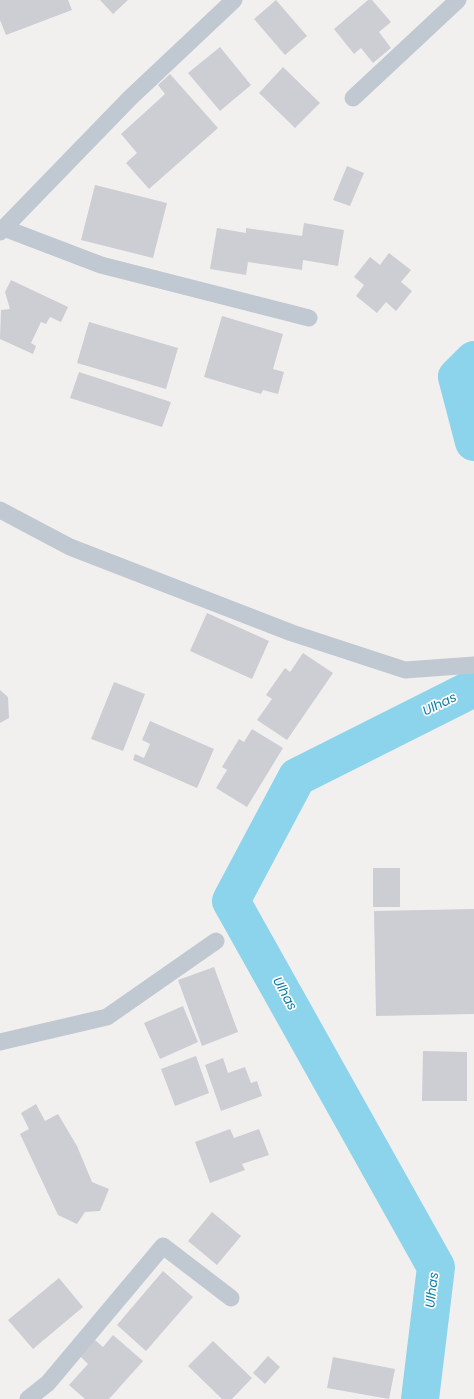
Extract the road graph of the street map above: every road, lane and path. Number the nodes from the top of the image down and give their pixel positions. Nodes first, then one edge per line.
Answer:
1 (234, 0) edge
2 (458, 0) edge
3 (353, 98) dead end
4 (2, 230) edge
5 (309, 318) dead end
6 (0, 510) edge
7 (474, 665) edge
8 (216, 941) dead end
9 (0, 1042) edge
10 (231, 1298) dead end
11 (28, 1399) edge

1 - 4 street
2 - 3 street
4 - 5 street
6 - 7 street
8 - 9 street
10 - 11 street

